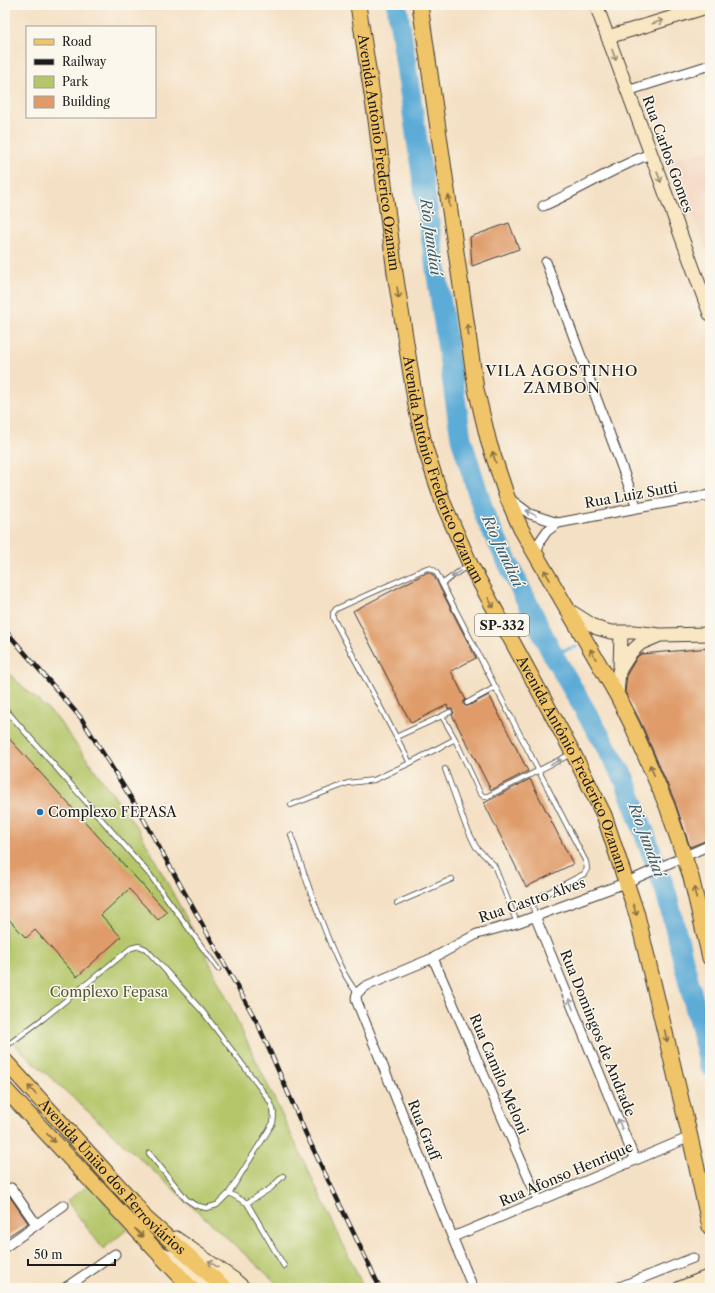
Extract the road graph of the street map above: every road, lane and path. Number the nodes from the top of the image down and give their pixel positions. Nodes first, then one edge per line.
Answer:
1 (358, 5) edge
2 (420, 5) edge
3 (596, 5) edge
4 (710, 6) edge
5 (608, 37) junction
6 (710, 66) edge
7 (627, 91) junction
8 (650, 154) junction
9 (543, 206) dead end
10 (546, 262) dead end
11 (710, 314) edge
12 (710, 495) edge
13 (507, 497) junction
14 (637, 508) junction
15 (558, 523) junction
16 (536, 556) junction
17 (470, 564) junction
18 (442, 584) junction
19 (567, 608) junction
20 (621, 632) junction
21 (710, 634) edge
22 (660, 635) junction
23 (619, 672) junction
24 (496, 687) junction
25 (617, 695) junction
26 (467, 703) dead end
27 (5, 709) edge
28 (450, 712) dead end
29 (442, 716) junction
30 (396, 737) junction
31 (455, 739) junction
32 (573, 753) junction
33 (410, 763) junction
34 (444, 769) dead end
35 (540, 770) junction
36 (291, 805) dead end
37 (291, 835) dead end
38 (710, 845) edge
39 (679, 859) junction
40 (452, 879) dead end
41 (630, 880) junction
42 (396, 903) dead end
43 (535, 916) junction
44 (517, 923) junction
45 (434, 958) junction
46 (710, 958) edge
47 (218, 969) dead end
48 (357, 993) junction
49 (5, 1047) edge
50 (5, 1061) edge
51 (5, 1089) edge
52 (690, 1137) junction
53 (149, 1153) dead end
54 (635, 1160) junction
55 (283, 1176) dead end
56 (11, 1188) dead end
57 (229, 1193) junction
58 (539, 1202) junction
59 (134, 1203) junction
60 (247, 1203) junction
61 (64, 1204) dead end
62 (36, 1224) junction
63 (710, 1227) edge
64 (453, 1237) junction
65 (5, 1247) edge
66 (155, 1250) junction
67 (115, 1254) dead end
68 (693, 1258) dead end
69 (284, 1266) dead end
70 (710, 1276) edge
71 (66, 1288) edge
72 (191, 1288) edge
73 (207, 1288) edge
74 (225, 1288) edge
75 (244, 1288) edge
76 (473, 1288) edge
77 (617, 1288) edge
78 (680, 1288) edge

1 -> 17 main road, Avenida Antônio Frederico Ozanam / SP-332
13 -> 2 main road
3 - 5 main road, Rua Carlos Gomes
5 -> 4 main road
5 -> 7 main road, Rua Carlos Gomes
6 - 7 street
7 - 8 main road, Rua Carlos Gomes
8 - 9 street
8 -> 11 main road, Rua Carlos Gomes
10 - 14 street
12 - 14 street, Rua Luiz Sutti
15 -> 13 street, Rua Luiz Sutti
13 - 16 main road
14 - 15 street, Rua Luiz Sutti
15 - 16 street
19 -> 16 main road
17 -> 18 lane
17 -> 32 main road, Avenida Antônio Frederico Ozanam / SP-332
18 - 24 lane
18 - 30 lane
19 - 20 main road
25 -> 19 main road
20 - 22 main road
20 - 23 main road
21 - 22 main road
22 - 23 main road
23 - 25 main road
24 - 26 lane
24 - 35 lane
39 -> 25 main road
27 - 47 lane
28 - 29 lane
29 - 30 lane
29 - 31 lane
30 - 33 lane
31 - 33 lane
31 - 35 lane
35 -> 32 lane
32 - 41 main road, Avenida Antônio Frederico Ozanam / SP-332
33 - 36 lane
34 - 44 lane
35 - 43 lane
37 - 48 lane
38 - 39 street, Rua Castro Alves
39 - 41 street, Rua Castro Alves
46 -> 39 main road
40 - 42 lane
41 - 43 street, Rua Castro Alves
41 -> 52 main road, Avenida Antônio Frederico Ozanam / SP-332
43 - 44 street, Rua Castro Alves
54 -> 43 street, Rua Domingos de Andrade
44 - 45 street, Rua Castro Alves
45 - 48 street, Rua Castro Alves
45 - 58 street, Rua Camilo Meloni
48 - 64 street, Rua Graff
49 - 57 lane
59 -> 50 main road, Avenida União dos Ferroviários
51 -> 66 main road, Avenida União dos Ferroviários
52 - 54 street, Rua Afonso Henrique
52 - 63 main road, Avenida Antônio Frederico Ozanam / SP-332
53 - 57 lane
54 - 58 street, Rua Afonso Henrique
55 - 60 lane
56 - 62 street
57 - 60 lane
58 - 64 street, Rua Afonso Henrique
59 - 74 main road, Avenida União dos Ferroviários
75 -> 59 main road
60 - 69 lane
61 - 62 street
62 - 65 street
64 - 76 street, Rua Graff
66 - 72 main road, Avenida União dos Ferroviários
66 - 73 main road
67 - 71 street
68 - 77 street
70 - 78 main road

